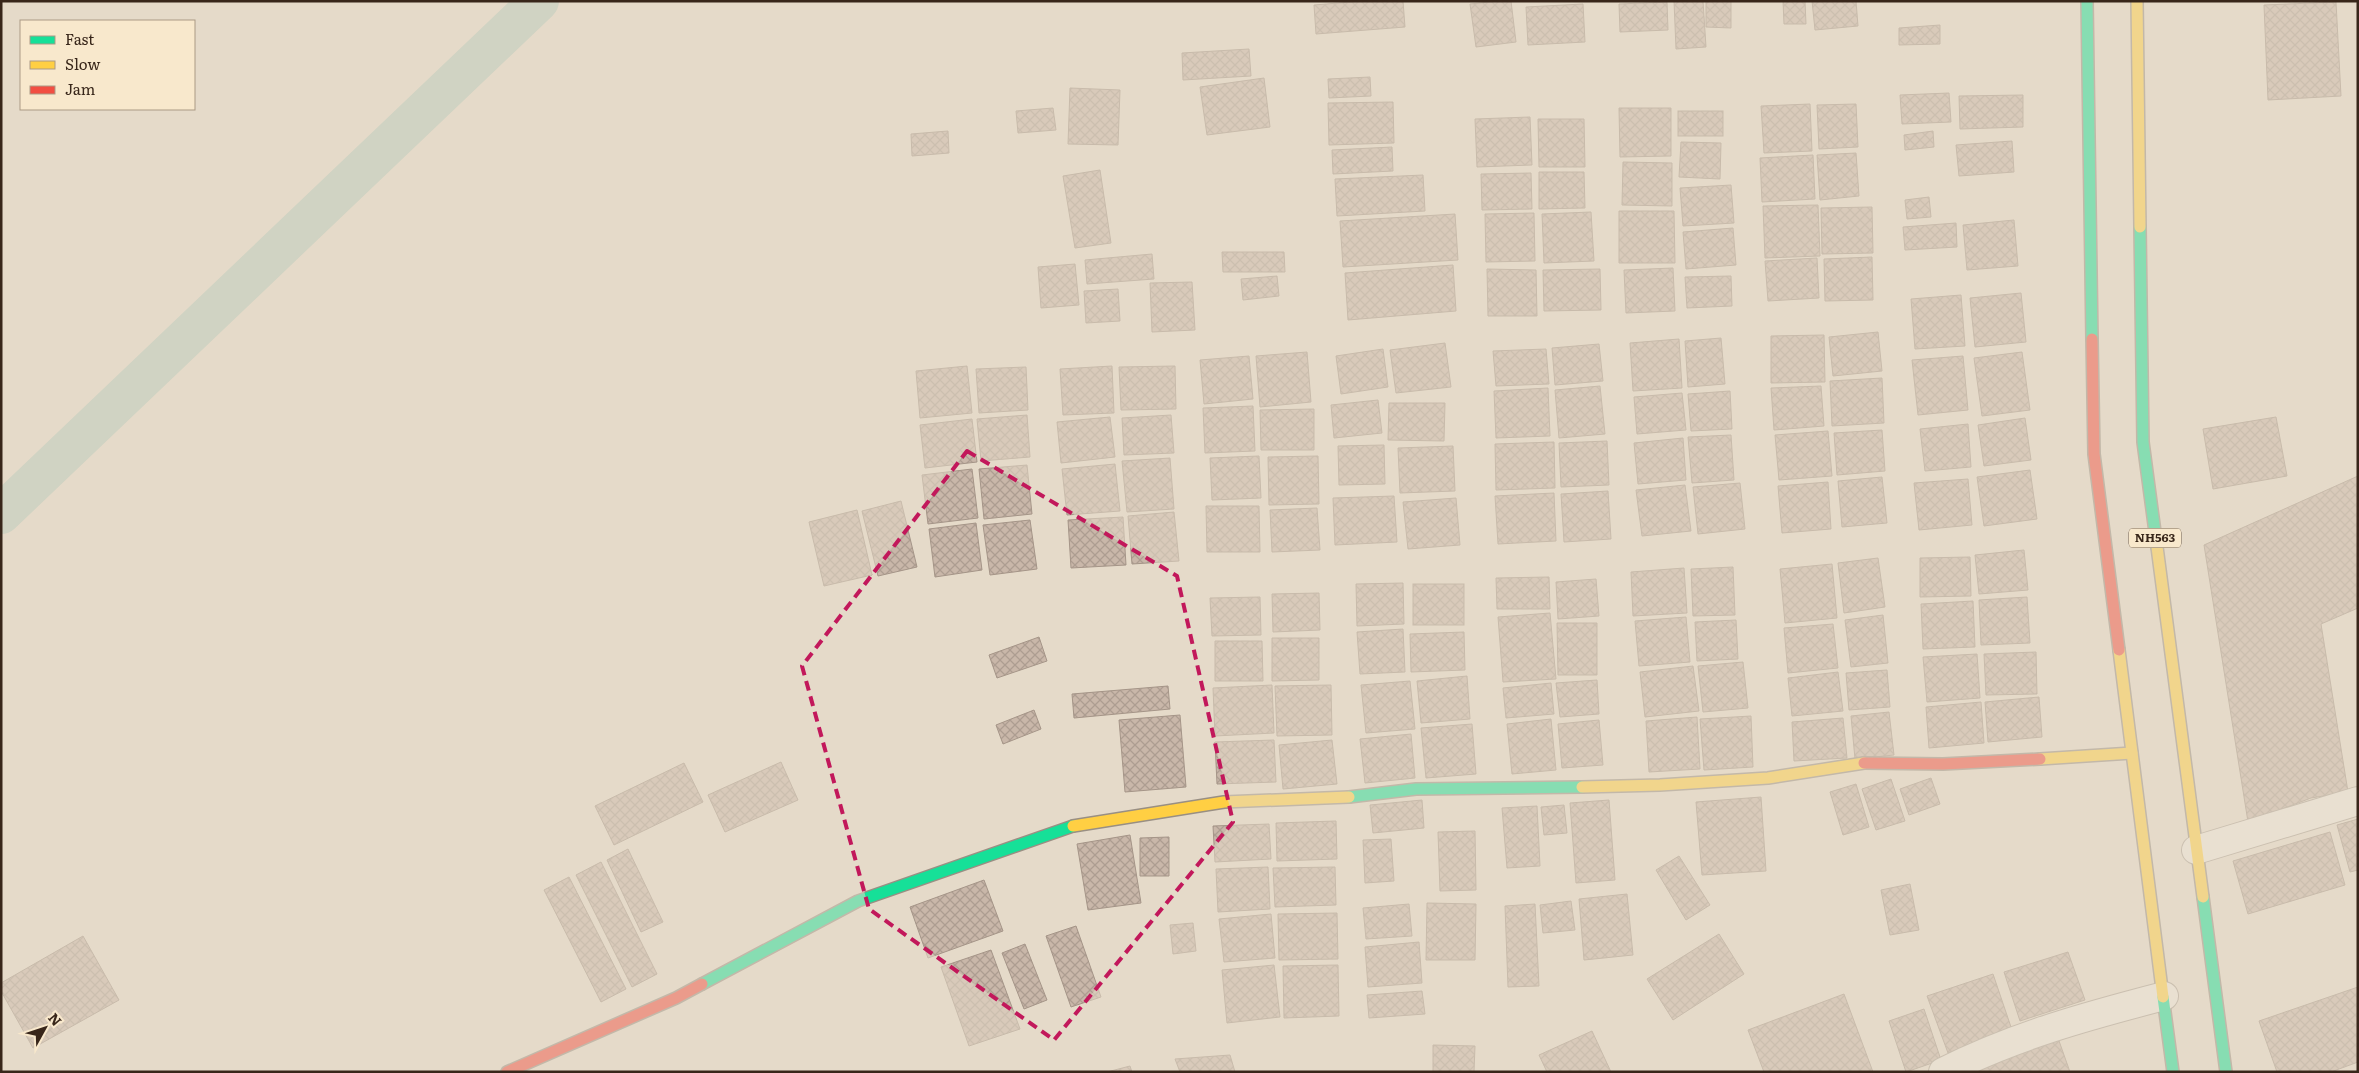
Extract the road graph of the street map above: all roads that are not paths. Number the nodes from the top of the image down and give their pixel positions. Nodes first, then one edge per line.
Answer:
1 (2087, 1) edge
2 (2137, 1) edge
3 (2132, 753) junction
4 (2358, 801) edge
5 (2196, 850) junction
6 (2164, 996) junction
7 (508, 1072) edge
8 (1943, 1072) edge
9 (2173, 1072) edge
10 (2226, 1072) edge

1 - 3 main road
2 - 5 main road, NH563
3 - 6 main road
3 - 7 main road
4 - 5 street
5 - 10 main road, NH563
6 - 8 street
6 - 9 main road

